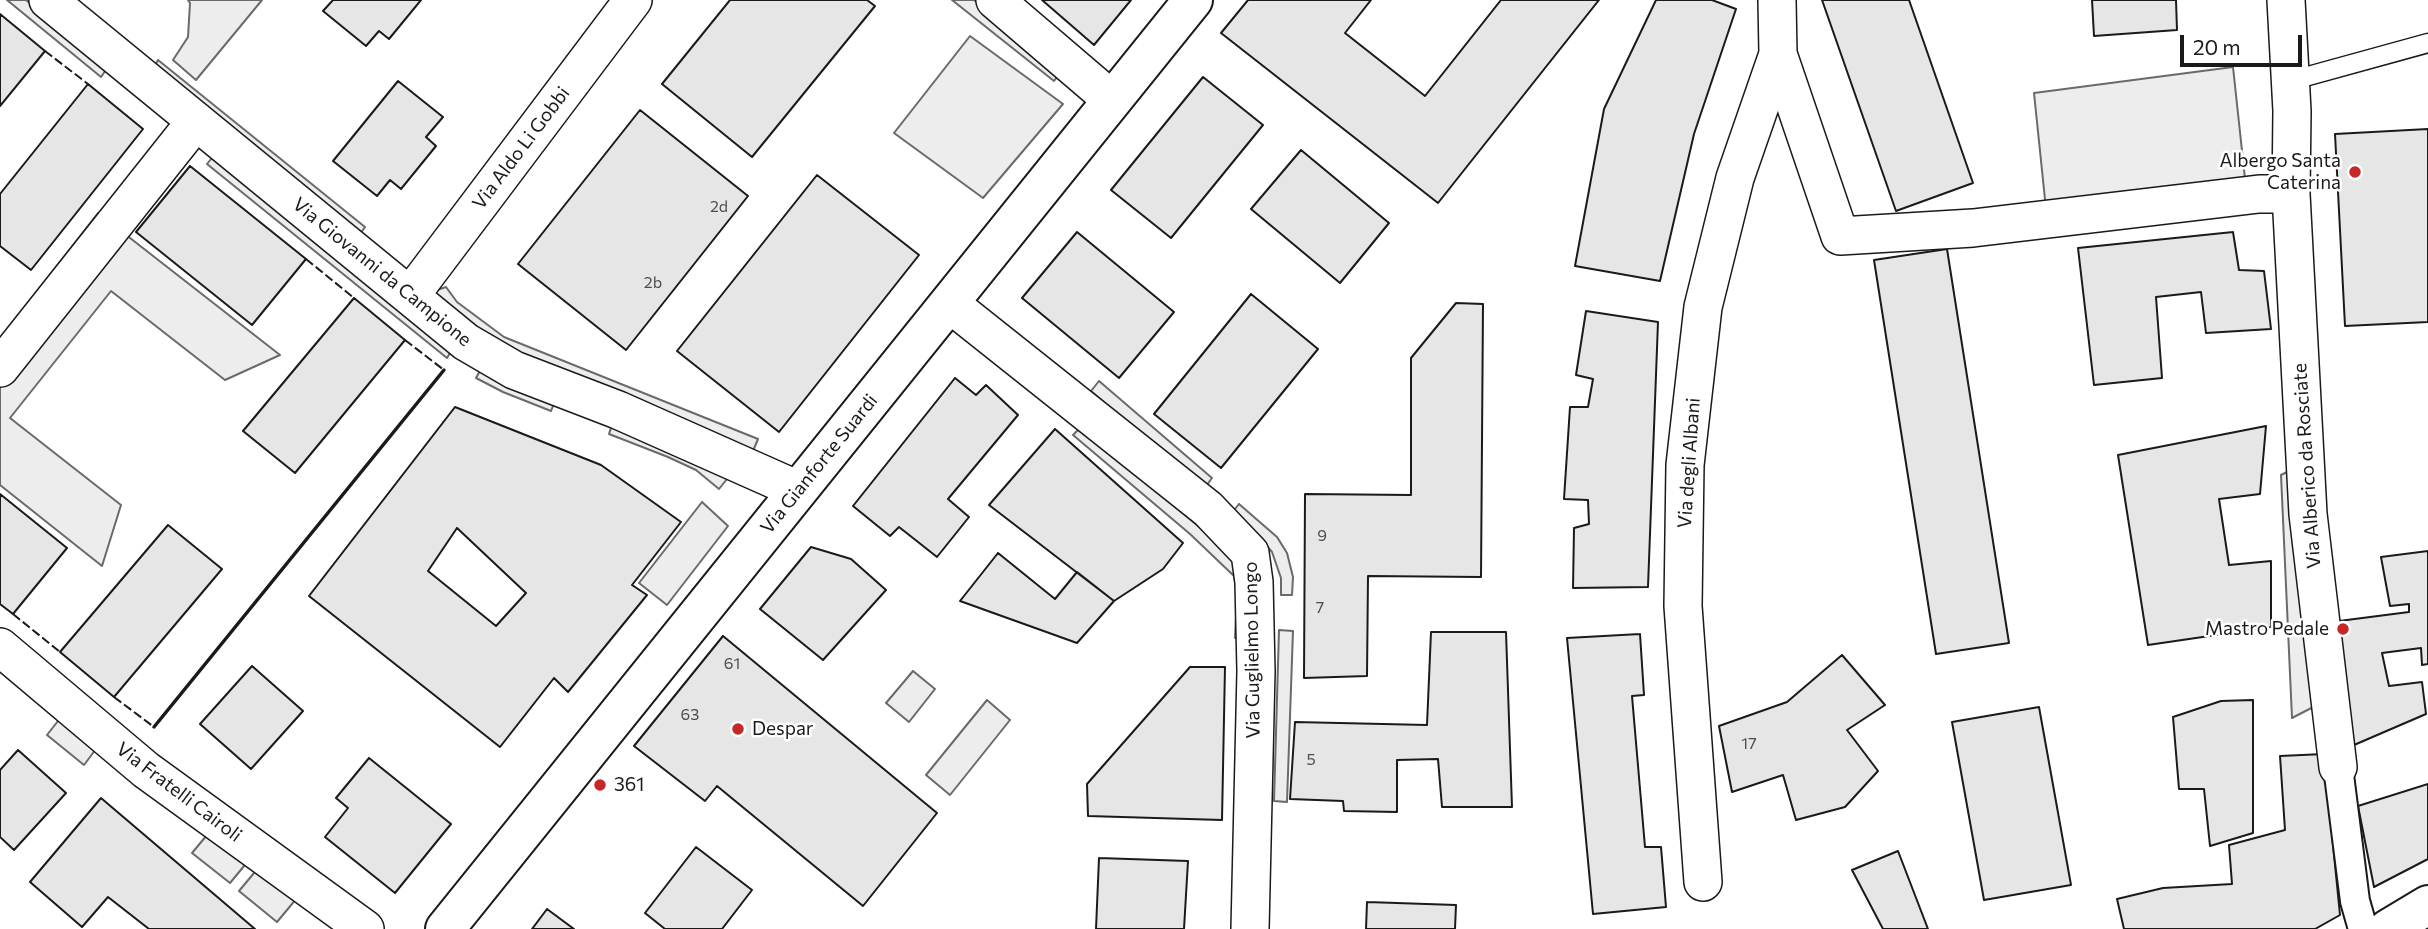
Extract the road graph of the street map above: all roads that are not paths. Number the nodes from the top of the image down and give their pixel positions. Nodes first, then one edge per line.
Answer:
1 (48, 0) edge
2 (633, 0) edge
3 (995, 0) edge
4 (1193, 0) edge
5 (1777, 0) edge
6 (2287, 0) edge
7 (2428, 43) edge
8 (1778, 54) junction
9 (2290, 81) junction
10 (1112, 100) junction
11 (195, 121) junction
12 (2291, 194) junction
13 (410, 296) junction
14 (949, 303) junction
15 (0, 368) edge
16 (798, 490) junction
17 (0, 647) edge
18 (2339, 767) joint
19 (1703, 882) dead end
20 (2428, 905) edge
21 (365, 929) edge
22 (445, 929) edge
23 (1250, 929) edge
24 (2363, 929) edge
25 (2388, 929) edge

1 - 11 street, Via Giovanni da Campione
2 - 13 street, Via Aldo Li Gobbi
3 - 10 street
4 - 10 street, Via Gianforte Suardi
5 - 8 street, Via degli Albani
6 - 9 street, Via Alberico da Rosciate
7 - 9 lane
8 - 12 street, Via degli Albani
8 - 19 street, Via degli Albani
9 - 12 street, Via Alberico da Rosciate
10 - 14 street, Via Gianforte Suardi
11 - 13 street, Via Giovanni da Campione
11 - 15 street
12 - 18 street, Via Alberico da Rosciate
13 - 16 street, Via Giovanni da Campione
14 - 16 street, Via Gianforte Suardi
14 - 23 street, Via Guglielmo Longo
16 - 22 street, Via Gianforte Suardi
17 - 21 street, Via Fratelli Cairoli
18 - 24 street, Via Alberico da Rosciate
20 - 25 street

